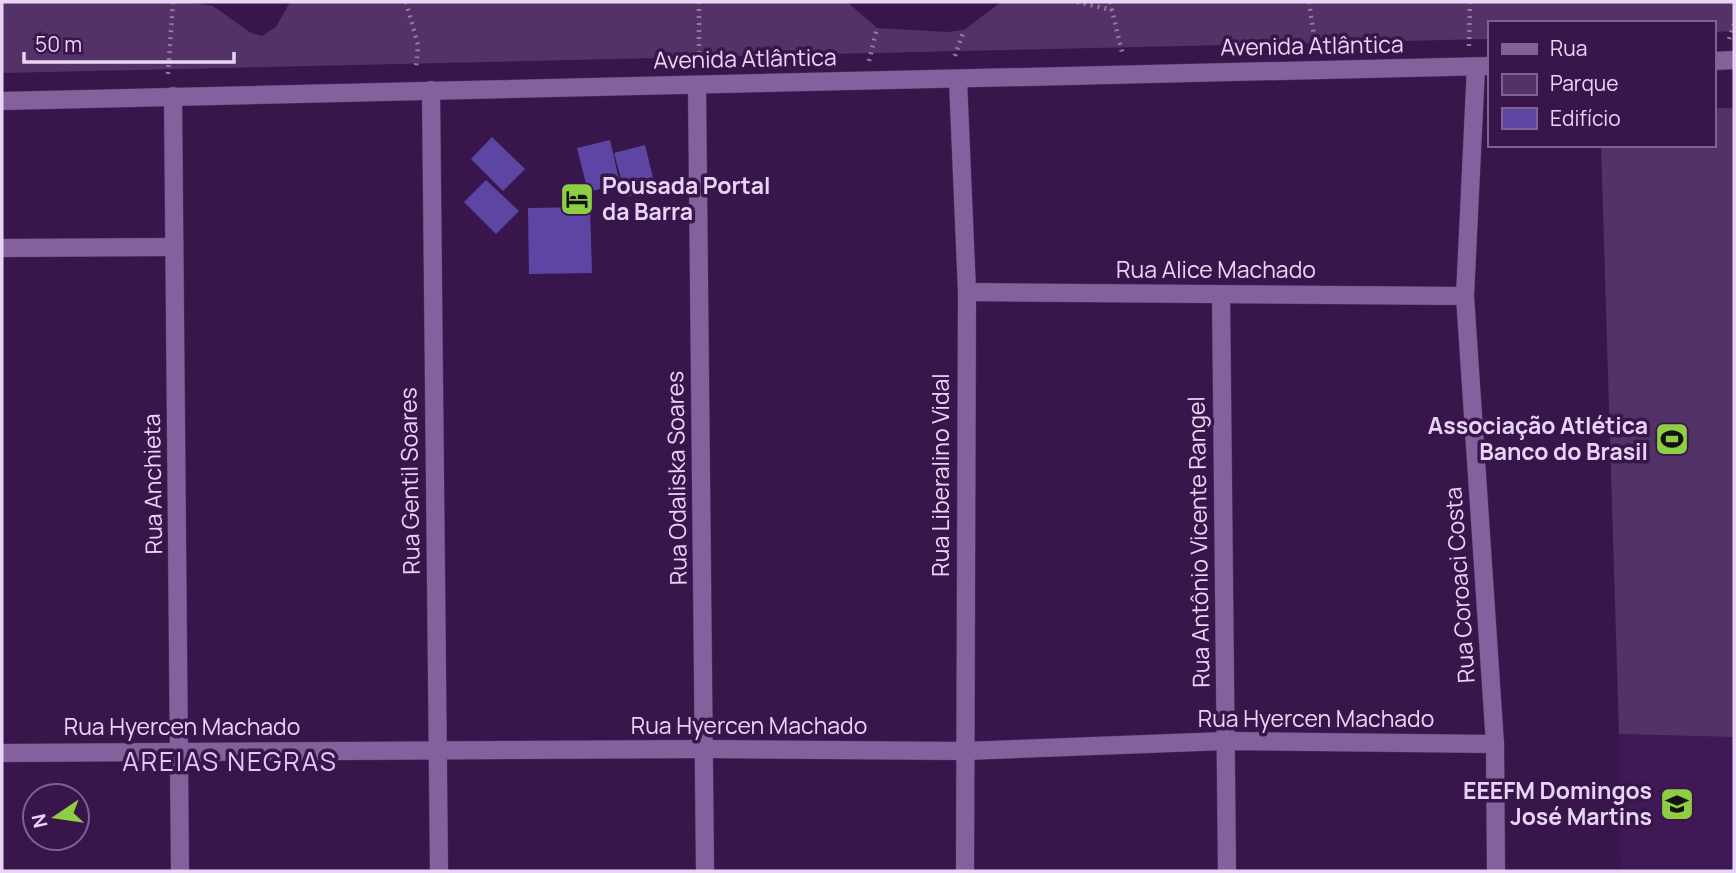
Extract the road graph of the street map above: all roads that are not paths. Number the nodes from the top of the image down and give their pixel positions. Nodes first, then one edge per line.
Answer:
1 (1734, 60) edge
2 (1715, 61) edge
3 (1483, 66) edge
4 (958, 80) junction
5 (697, 85) junction
6 (431, 90) junction
7 (173, 96) junction
8 (2, 101) edge
9 (174, 247) junction
10 (2, 248) edge
11 (967, 292) junction
12 (1221, 295) junction
13 (1465, 296) junction
14 (1226, 741) junction
15 (1495, 744) junction
16 (705, 749) junction
17 (438, 750) junction
18 (965, 751) junction
19 (2, 752) edge
20 (181, 752) junction
21 (180, 871) edge
22 (439, 871) edge
23 (705, 871) edge
24 (965, 871) edge
25 (1227, 871) edge
26 (1496, 871) edge

1 - 2 street
3 - 4 street, Avenida Atlântica
3 - 13 street
4 - 5 street, Avenida Atlântica
4 - 11 street, Rua Liberalino Vidal
5 - 6 street, Avenida Atlântica
5 - 16 street, Rua Odaliska Soares
6 - 7 street, Avenida Atlântica
6 - 17 street, Rua Gentil Soares
7 - 8 street, Avenida Atlântica
7 - 9 street, Rua Anchieta
9 - 10 street
9 - 20 street, Rua Anchieta
11 - 12 street, Rua Alice Machado
11 - 18 street, Rua Liberalino Vidal
12 - 13 street, Rua Alice Machado
12 - 14 street, Rua Antônio Vicente Rangel
13 - 15 street, Rua Coroaci Costa
14 - 15 street, Rua Hyercen Machado
14 - 18 street, Rua Hyercen Machado
14 - 25 street, Rua Antônio Vicente Rangel
15 - 26 street, Rua Coroaci Costa
16 - 17 street, Rua Hyercen Machado
16 - 18 street, Rua Hyercen Machado
16 - 23 street, Rua Odaliska Soares
17 - 20 street, Rua Hyercen Machado
17 - 22 street, Rua Gentil Soares
18 - 24 street, Rua Liberalino Vidal
19 - 20 street, Rua Hyercen Machado
20 - 21 street, Rua Anchieta

